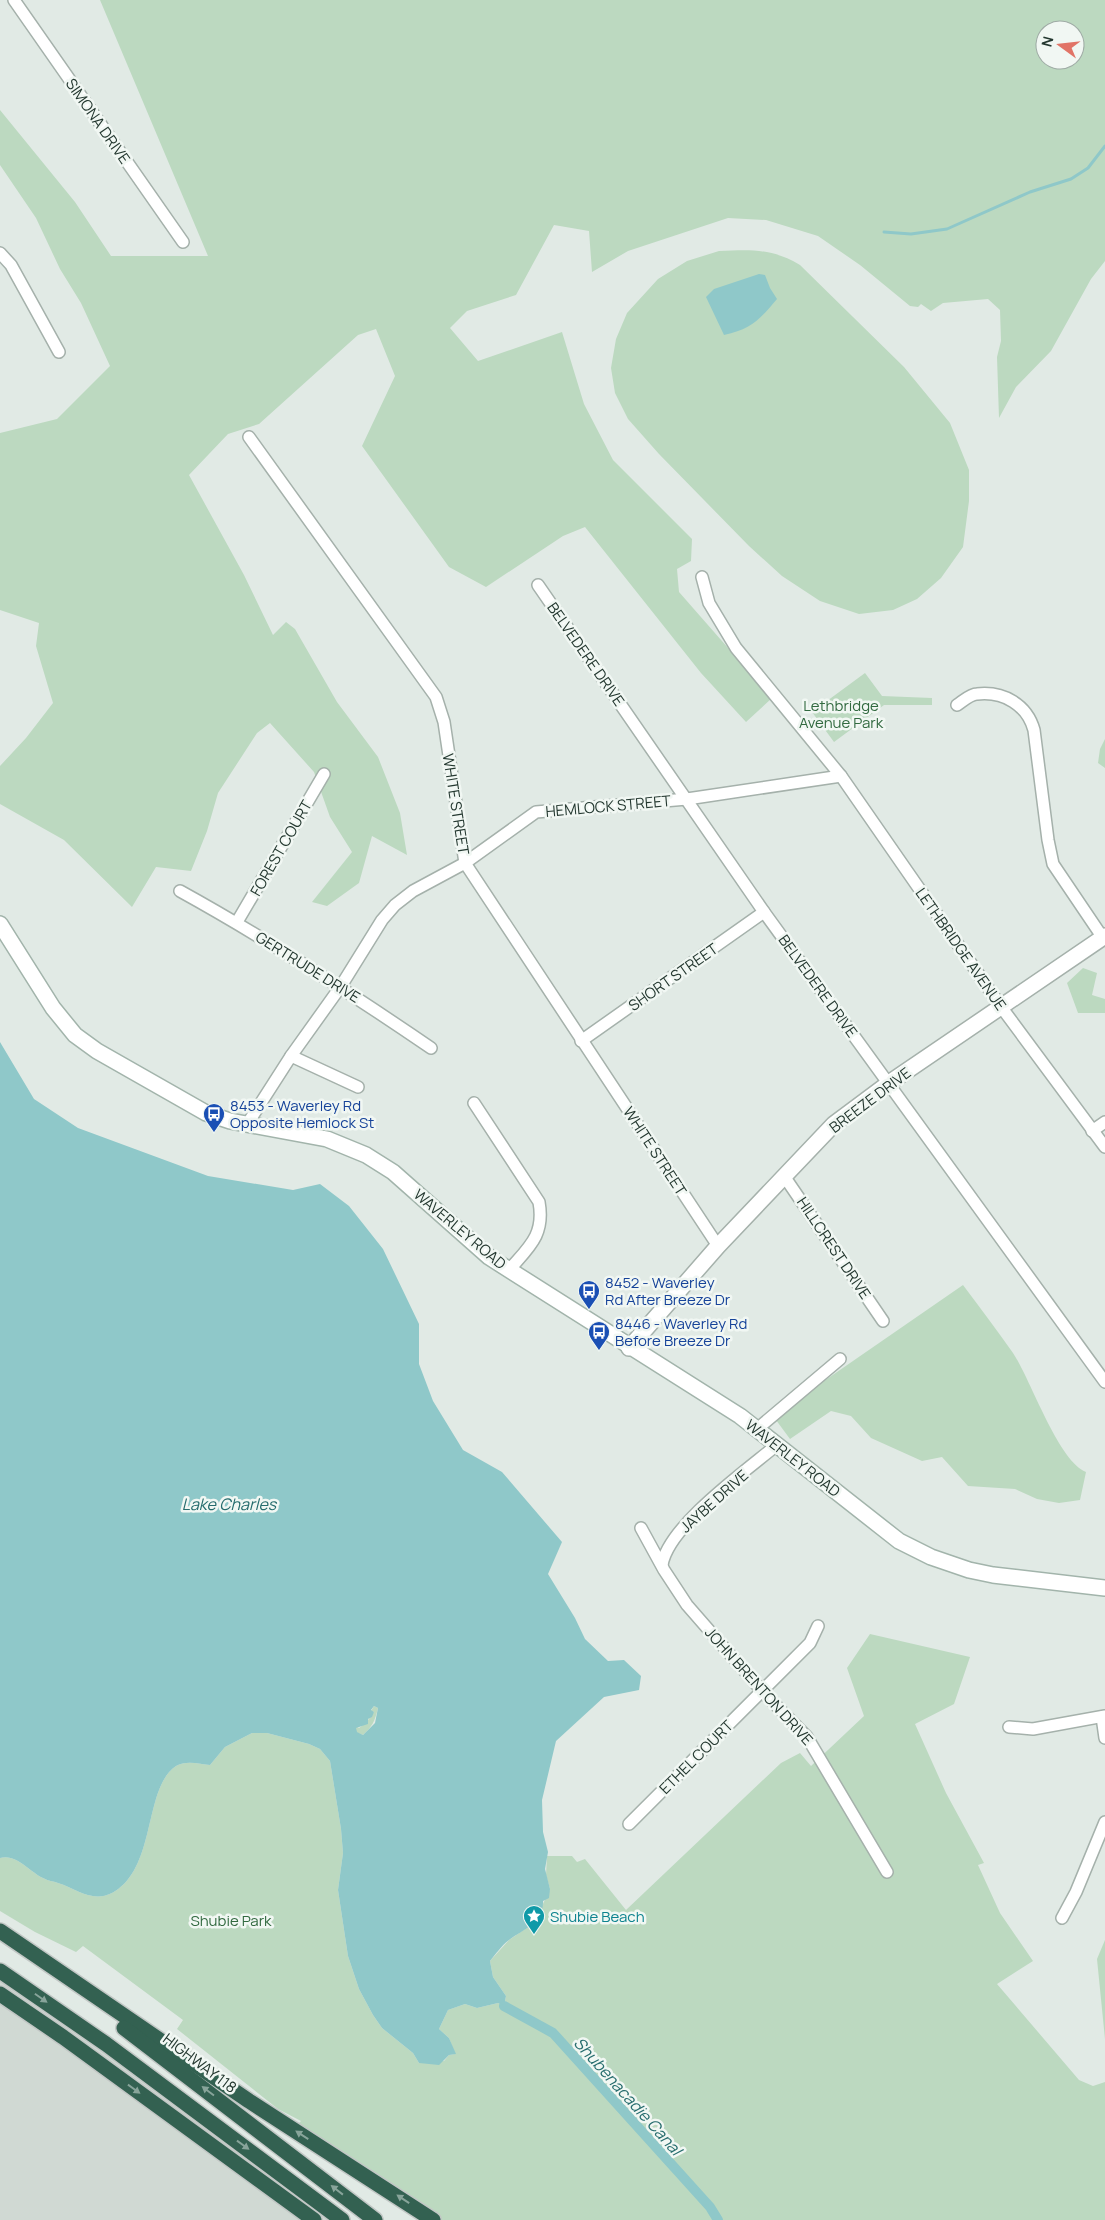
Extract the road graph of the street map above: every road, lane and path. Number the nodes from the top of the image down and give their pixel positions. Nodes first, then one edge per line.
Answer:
1 (14, 0) edge
2 (183, 242) dead end
3 (0, 253) edge
4 (59, 352) dead end
5 (249, 437) dead end
6 (702, 577) dead end
7 (538, 585) dead end
8 (956, 705) dead end
9 (324, 774) dead end
10 (841, 776) junction
11 (687, 799) junction
12 (465, 863) junction
13 (180, 891) dead end
14 (764, 912) junction
15 (237, 922) junction
16 (0, 924) edge
17 (1104, 937) edge
18 (340, 986) junction
19 (1002, 1008) junction
20 (582, 1040) junction
21 (431, 1048) dead end
22 (291, 1056) junction
23 (889, 1083) junction
24 (358, 1087) dead end
25 (474, 1103) dead end
26 (1105, 1122) edge
27 (248, 1124) junction
28 (1092, 1131) junction
29 (1105, 1147) edge
30 (784, 1176) junction
31 (718, 1246) junction
32 (509, 1270) junction
33 (883, 1321) dead end
34 (629, 1348) junction
35 (840, 1359) dead end
36 (1105, 1382) edge
37 (757, 1429) junction
38 (778, 1444) junction
39 (641, 1528) dead end
40 (662, 1565) junction
41 (1105, 1588) edge
42 (818, 1626) dead end
43 (762, 1691) junction
44 (1103, 1717) edge
45 (1009, 1727) dead end
46 (1105, 1738) edge
47 (1105, 1822) edge
48 (629, 1824) dead end
49 (887, 1872) dead end
50 (1062, 1918) dead end
51 (0, 1931) edge
52 (0, 1940) edge
53 (0, 1971) edge
54 (0, 1994) edge
55 (247, 2173) junction
56 (298, 2220) edge
57 (314, 2220) edge
58 (342, 2220) edge
59 (375, 2220) edge
60 (433, 2220) edge

1 - 2 street, SIMONA DRIVE
3 - 4 street
5 - 12 street, WHITE STREET
6 - 10 street, LETHBRIDGE AVENUE
7 - 11 street, BELVEDERE DRIVE
8 - 17 street
9 - 15 street, FOREST COURT
10 - 11 street, HEMLOCK STREET
10 - 19 street, LETHBRIDGE AVENUE
11 - 12 street, HEMLOCK STREET
11 - 14 street, BELVEDERE DRIVE
12 - 18 street, HEMLOCK STREET
12 - 20 street, WHITE STREET
13 - 15 street, GERTRUDE DRIVE
14 - 20 street, SHORT STREET
14 - 23 street, BELVEDERE DRIVE
15 - 18 street, GERTRUDE DRIVE
16 - 27 main road, WAVERLEY ROAD
17 - 19 main road, BREEZE DRIVE
18 - 21 street, GERTRUDE DRIVE
18 - 22 street, HEMLOCK STREET
19 - 23 main road, BREEZE DRIVE
19 - 28 street, LETHBRIDGE AVENUE
20 - 31 street, WHITE STREET
22 - 24 street
22 - 27 street, HEMLOCK STREET
23 - 30 main road, BREEZE DRIVE
23 - 36 street, BELVEDERE DRIVE
25 - 32 street
26 - 28 street
27 - 32 main road, WAVERLEY ROAD
28 - 29 street, LETHBRIDGE AVENUE
30 - 31 main road, BREEZE DRIVE
30 - 33 street, HILLCREST DRIVE
31 - 34 main road, BREEZE DRIVE
32 - 34 main road, WAVERLEY ROAD
34 - 37 main road, WAVERLEY ROAD
35 - 37 street
37 - 38 main road, WAVERLEY ROAD
38 - 40 street, JAYBE DRIVE
38 - 41 main road, WAVERLEY ROAD
39 - 40 street, JOHN BRENTON DRIVE
40 - 43 street, JOHN BRENTON DRIVE
42 - 43 street, ETHEL COURT
43 - 48 street, ETHEL COURT
43 - 49 street, JOHN BRENTON DRIVE
44 - 45 street
44 - 46 street
47 - 50 street
60 -> 51 highway
59 -> 52 highway, HIGHWAY 118
53 -> 58 highway
54 -> 55 highway
55 - 56 highway
55 - 57 highway

